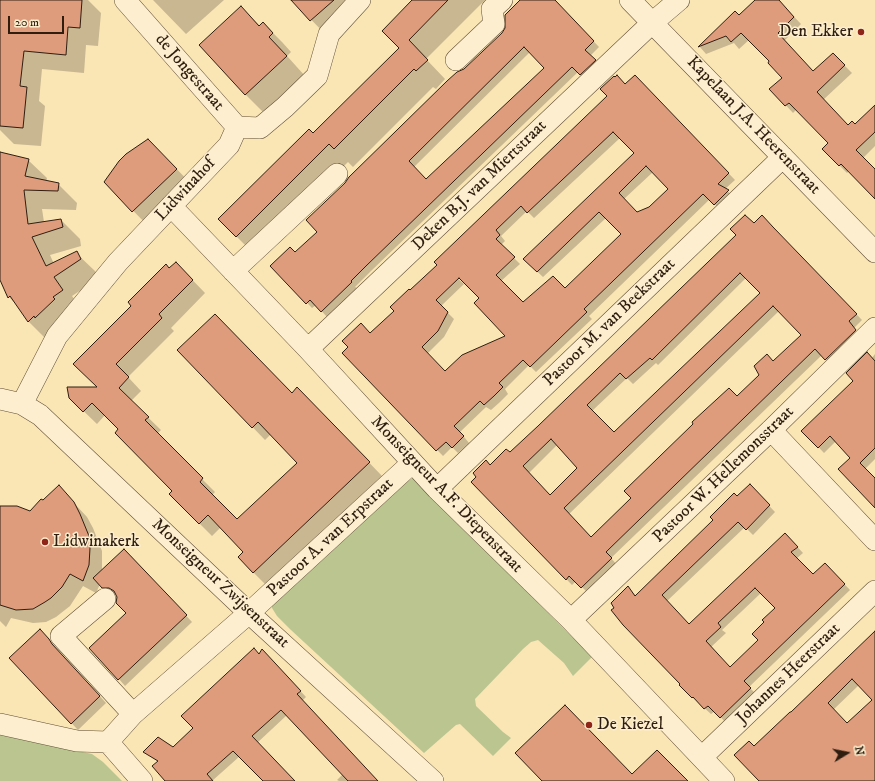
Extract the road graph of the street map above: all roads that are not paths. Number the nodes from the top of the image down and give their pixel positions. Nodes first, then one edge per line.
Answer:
1 (125, 0) edge
2 (360, 0) edge
3 (502, 0) edge
4 (630, 0) edge
5 (679, 0) edge
6 (652, 23) junction
7 (456, 60) dead end
8 (237, 127) junction
9 (783, 157) junction
10 (337, 174) dead end
11 (171, 206) junction
12 (875, 252) edge
13 (233, 271) junction
14 (875, 328) edge
15 (308, 349) junction
16 (0, 399) edge
17 (22, 404) junction
18 (772, 430) junction
19 (412, 462) junction
20 (437, 489) junction
21 (875, 540) edge
22 (875, 591) edge
23 (105, 599) dead end
24 (249, 612) junction
25 (571, 620) junction
26 (133, 714) junction
27 (0, 724) edge
28 (108, 742) junction
29 (702, 758) junction
30 (142, 781) edge
31 (433, 781) edge
32 (724, 781) edge

1 - 8 street, de Jongestraat
2 - 8 street
3 - 7 street
4 - 6 street, Kapelaan J.A. Heerenstraat
5 - 6 street
6 - 9 street, Kapelaan J.A. Heerenstraat
6 - 15 street, Deken B.J. van Miertstraat
8 - 11 street, Lidwinahof
9 - 12 street, Kapelaan J.A. Heerenstraat
9 - 20 street, Pastoor M. van Beekstraat
10 - 13 street
11 - 13 street, Monseigneur A.F. Diepenstraat
11 - 17 street, Lidwinahof
13 - 15 street, Monseigneur A.F. Diepenstraat
14 - 18 street, Pastoor W. Hellemonsstraat
15 - 19 street, Monseigneur A.F. Diepenstraat
16 - 17 street, Monseigneur Zwijsenstraat
17 - 24 street, Monseigneur Zwijsenstraat
18 - 21 street
18 - 25 street, Pastoor W. Hellemonsstraat
19 - 20 street, Monseigneur A.F. Diepenstraat
19 - 24 street, Pastoor A. van Erpstraat
20 - 25 street, Monseigneur A.F. Diepenstraat
22 - 29 street, Johannes Heerstraat
23 - 26 street
24 - 26 street, Pastoor A. van Erpstraat
24 - 31 street, Monseigneur Zwijsenstraat
25 - 29 street, Monseigneur A.F. Diepenstraat
26 - 28 street, Pastoor A. van Erpstraat
27 - 28 street
28 - 30 street
29 - 32 street, Monseigneur A.F. Diepenstraat

